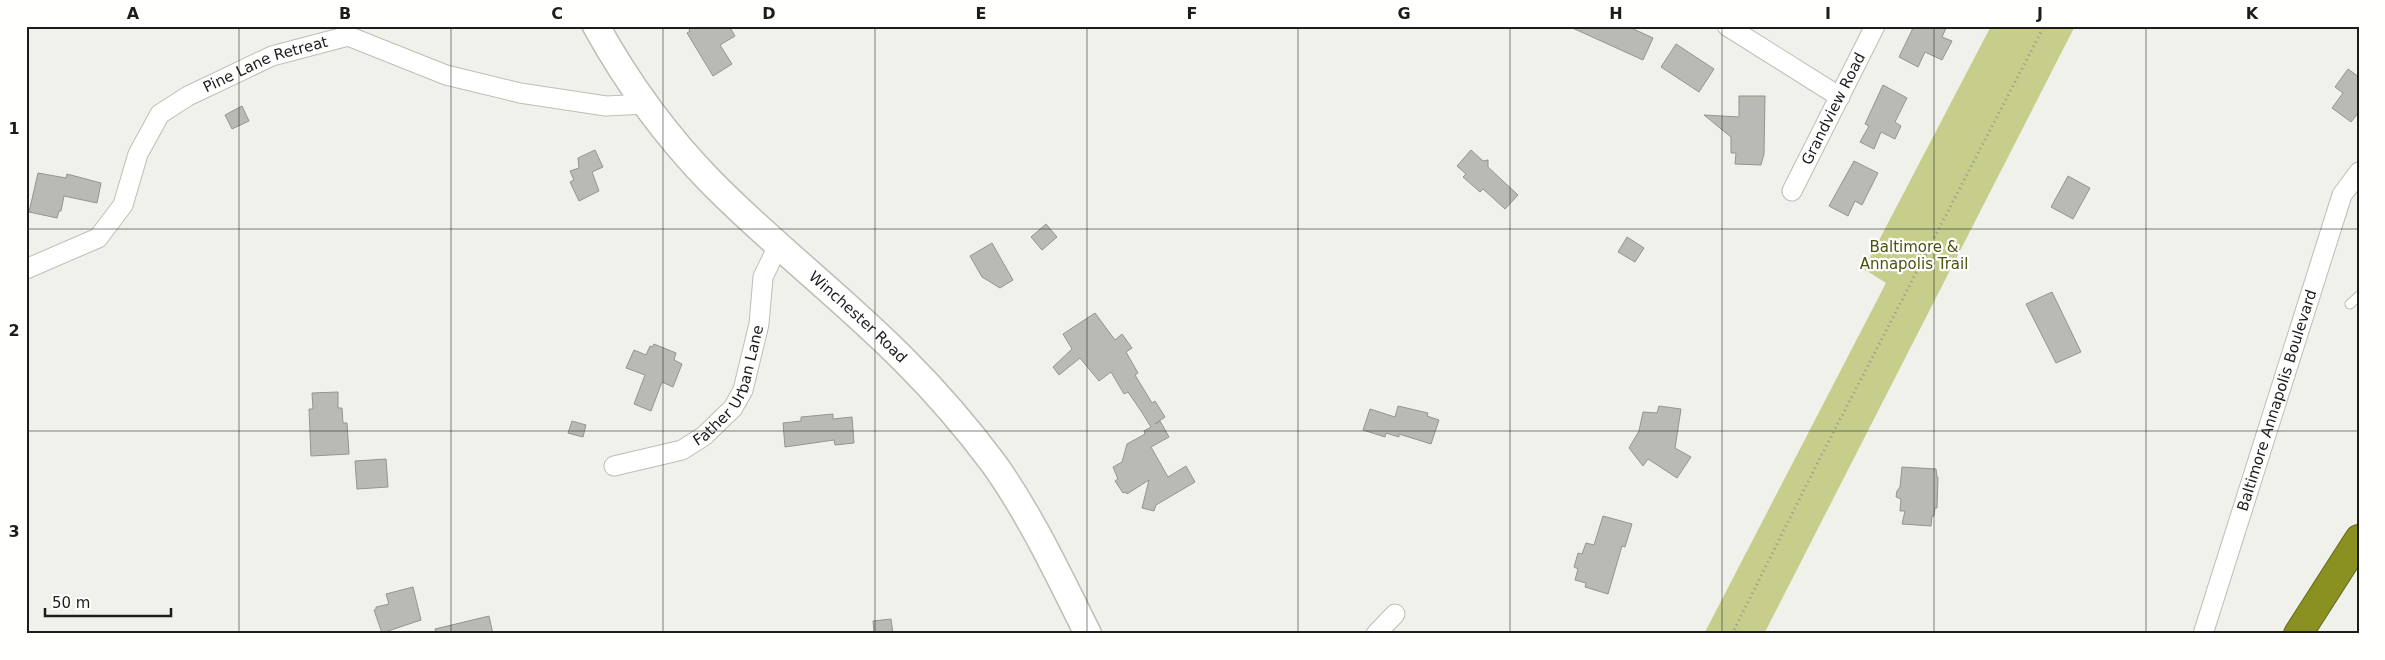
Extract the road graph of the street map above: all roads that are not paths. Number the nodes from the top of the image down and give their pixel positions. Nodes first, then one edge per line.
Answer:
1 (596, 26) edge
2 (1727, 26) edge
3 (1875, 26) edge
4 (1840, 97) junction
5 (646, 104) junction
6 (2359, 172) edge
7 (1792, 191) dead end
8 (778, 246) junction
9 (26, 269) edge
10 (2359, 296) edge
11 (2350, 304) dead end
12 (614, 466) dead end
13 (2359, 539) edge
14 (1395, 614) dead end
15 (1088, 634) edge
16 (1376, 634) edge
17 (2203, 634) edge
18 (2298, 634) edge

1 - 5 street, Winchester Road
2 - 4 street
3 - 4 street, Grandview Road
4 - 7 street, Grandview Road
5 - 8 street, Winchester Road
5 - 9 street, Pine Lane Retreat
6 - 17 street, Baltimore Annapolis Boulevard
8 - 12 street, Father Urban Lane
8 - 15 street, Winchester Road
10 - 11 lane
13 - 18 highway
14 - 16 street

